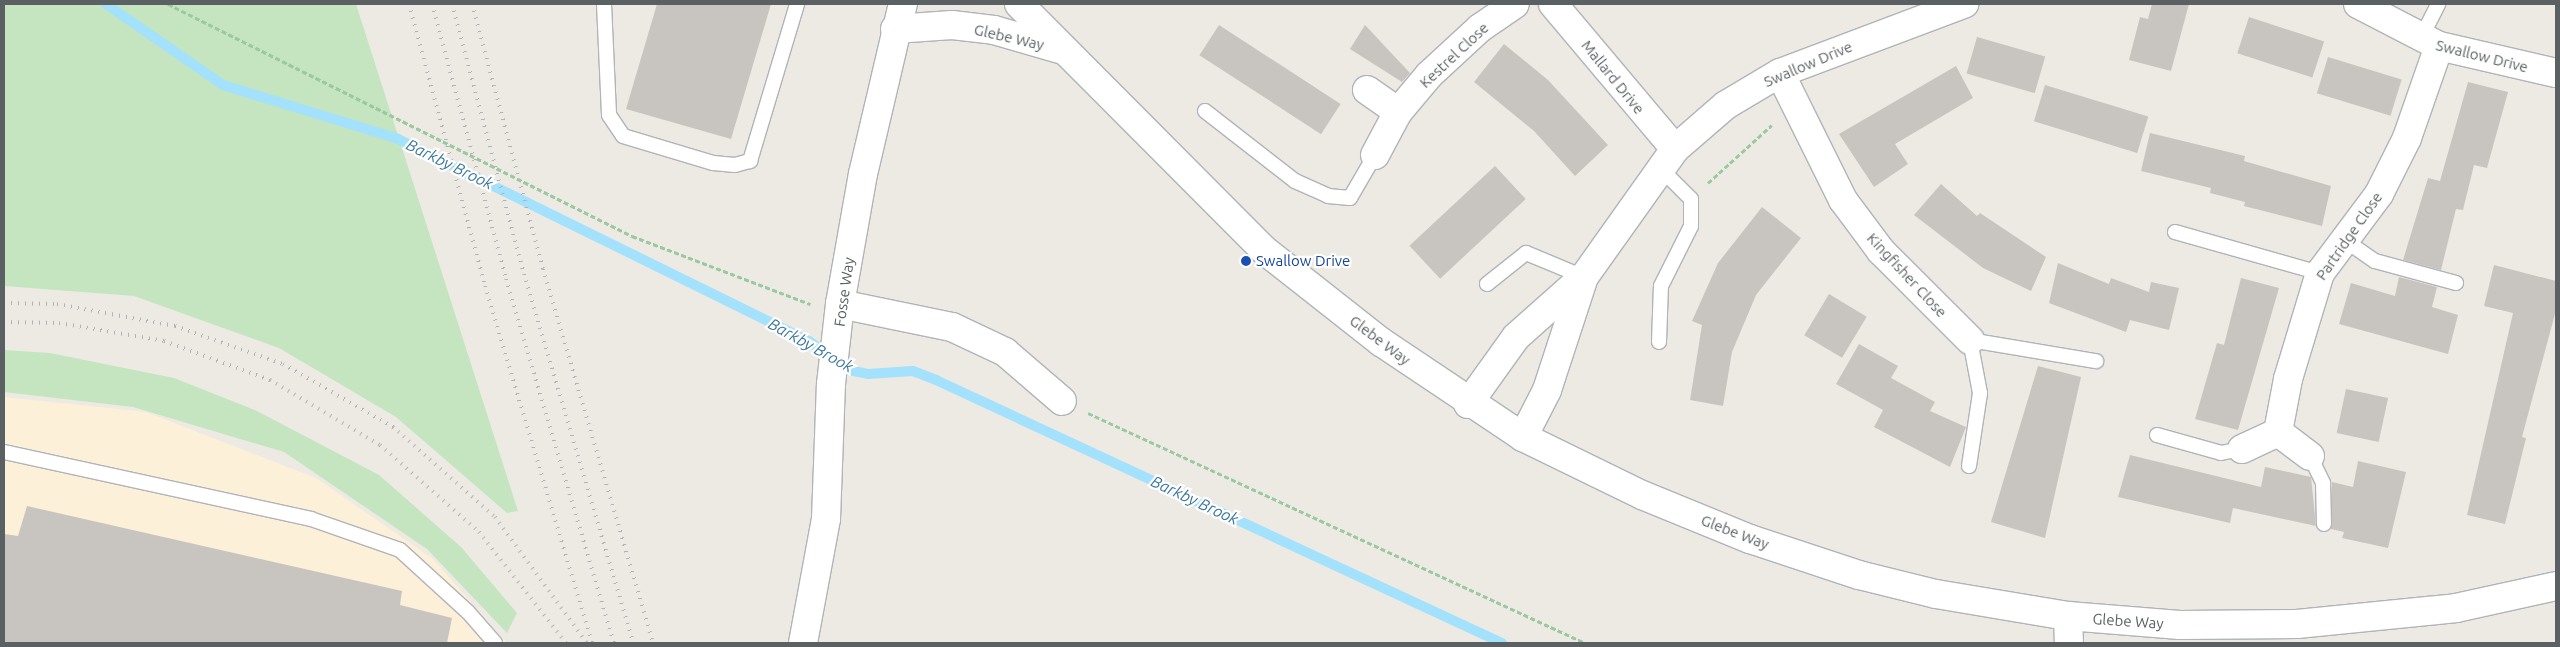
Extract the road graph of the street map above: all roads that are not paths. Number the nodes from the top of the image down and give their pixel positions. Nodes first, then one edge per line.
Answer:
1 (604, 4) edge
2 (797, 4) edge
3 (1019, 4) edge
4 (1515, 4) edge
5 (1553, 4) edge
6 (1964, 4) edge
7 (2358, 4) edge
8 (2438, 4) edge
9 (899, 16) edge
10 (2430, 42) junction
11 (1063, 50) junction
12 (1780, 73) junction
13 (2556, 73) edge
14 (1367, 90) dead end
15 (1205, 111) dead end
16 (1398, 112) junction
17 (1375, 155) joint
18 (1668, 158) junction
19 (2175, 232) dead end
20 (2346, 241) junction
21 (2320, 273) junction
22 (1584, 277) junction
23 (1487, 284) dead end
24 (2456, 284) dead end
25 (839, 319) junction
26 (1970, 340) junction
27 (1659, 342) dead end
28 (2096, 361) dead end
29 (1062, 401) road end
30 (1468, 404) junction
31 (2278, 432) junction
32 (2157, 435) dead end
33 (1523, 437) junction
34 (2242, 449) joint
35 (4, 452) edge
36 (2310, 456) joint
37 (1969, 466) dead end
38 (2324, 524) dead end
39 (2556, 586) edge
40 (2068, 616) junction
41 (495, 643) edge
42 (804, 643) edge
43 (2069, 643) edge

1 - 2 lane
3 - 11 street, Glebe Way
4 - 16 street, Kestrel Close
5 - 18 street, Mallard Drive
6 - 12 street, Swallow Drive
7 - 10 street, Swallow Drive
8 - 10 lane
9 - 11 street, Glebe Way
9 - 25 street, Fosse Way
10 - 13 street, Swallow Drive
10 - 20 street, Partridge Close
11 - 30 street, Glebe Way
12 - 18 street, Swallow Drive
12 - 26 street, Kingfisher Close
14 - 16 street
15 - 17 lane
16 - 17 street, Kestrel Close
18 - 22 street, Swallow Drive
18 - 27 lane
19 - 21 lane
20 - 21 street, Partridge Close
20 - 24 lane
21 - 31 street, Partridge Close
22 - 23 lane
22 - 30 street, Swallow Drive
22 - 33 street, Swallow Drive
25 - 29 street
25 - 42 street, Fosse Way
26 - 28 lane
26 - 37 lane
30 - 33 street, Glebe Way
31 - 34 street
31 - 36 street
32 - 34 lane
33 - 40 street, Glebe Way
35 - 41 lane
36 - 38 lane
39 - 40 street, Glebe Way
40 - 43 street

